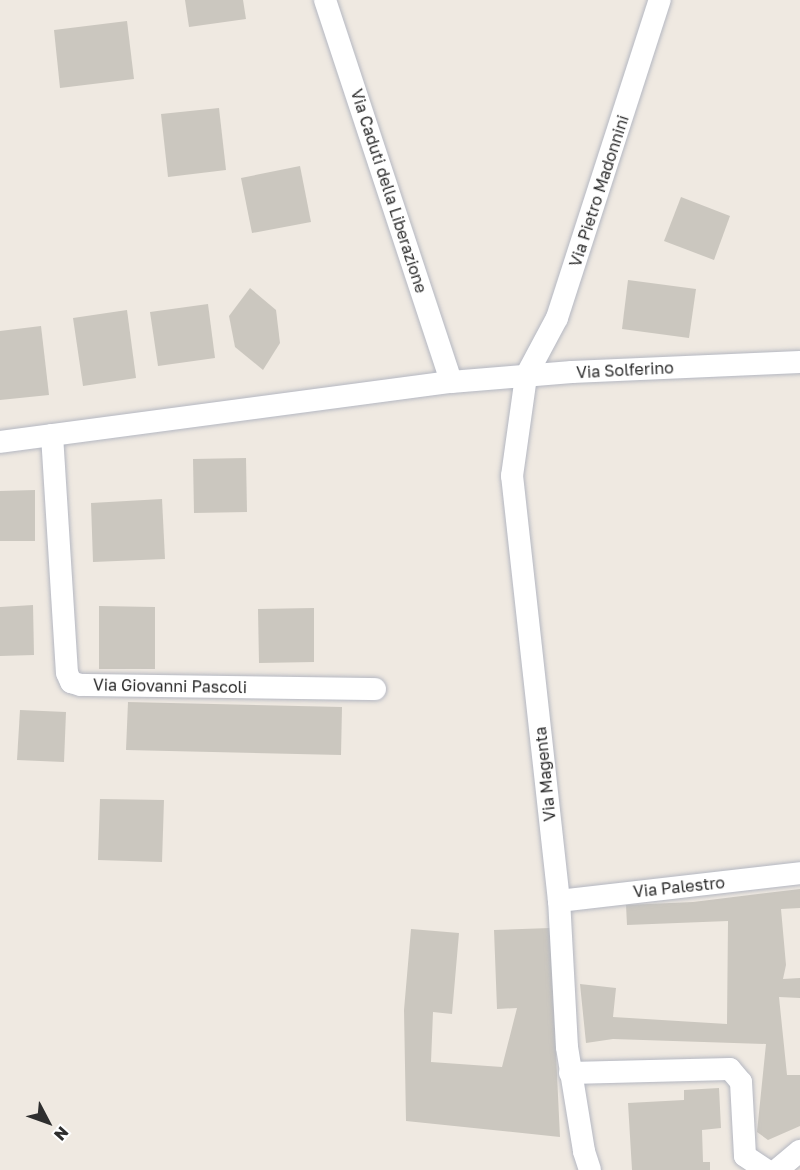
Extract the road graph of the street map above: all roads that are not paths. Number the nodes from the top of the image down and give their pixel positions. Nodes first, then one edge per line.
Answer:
1 (325, 0) edge
2 (660, 0) edge
3 (800, 362) edge
4 (526, 376) junction
5 (451, 382) junction
6 (52, 435) junction
7 (0, 442) edge
8 (375, 688) dead end
9 (800, 873) edge
10 (559, 901) junction
11 (570, 1073) junction
12 (800, 1151) edge
13 (590, 1170) edge
14 (766, 1170) edge
15 (777, 1170) edge

1 - 5 street, Via Caduti della Liberazione
2 - 4 street, Via Pietro Madonnini
3 - 4 street, Via Solferino
4 - 5 street, Via Solferino
4 - 10 street, Via Magenta
5 - 6 street
6 - 7 street
6 - 8 street, Via Giovanni Pascoli
9 - 10 street, Via Palestro
10 - 11 street, Via Magenta
11 - 13 street, Via Magenta
11 - 14 street
12 - 15 street

